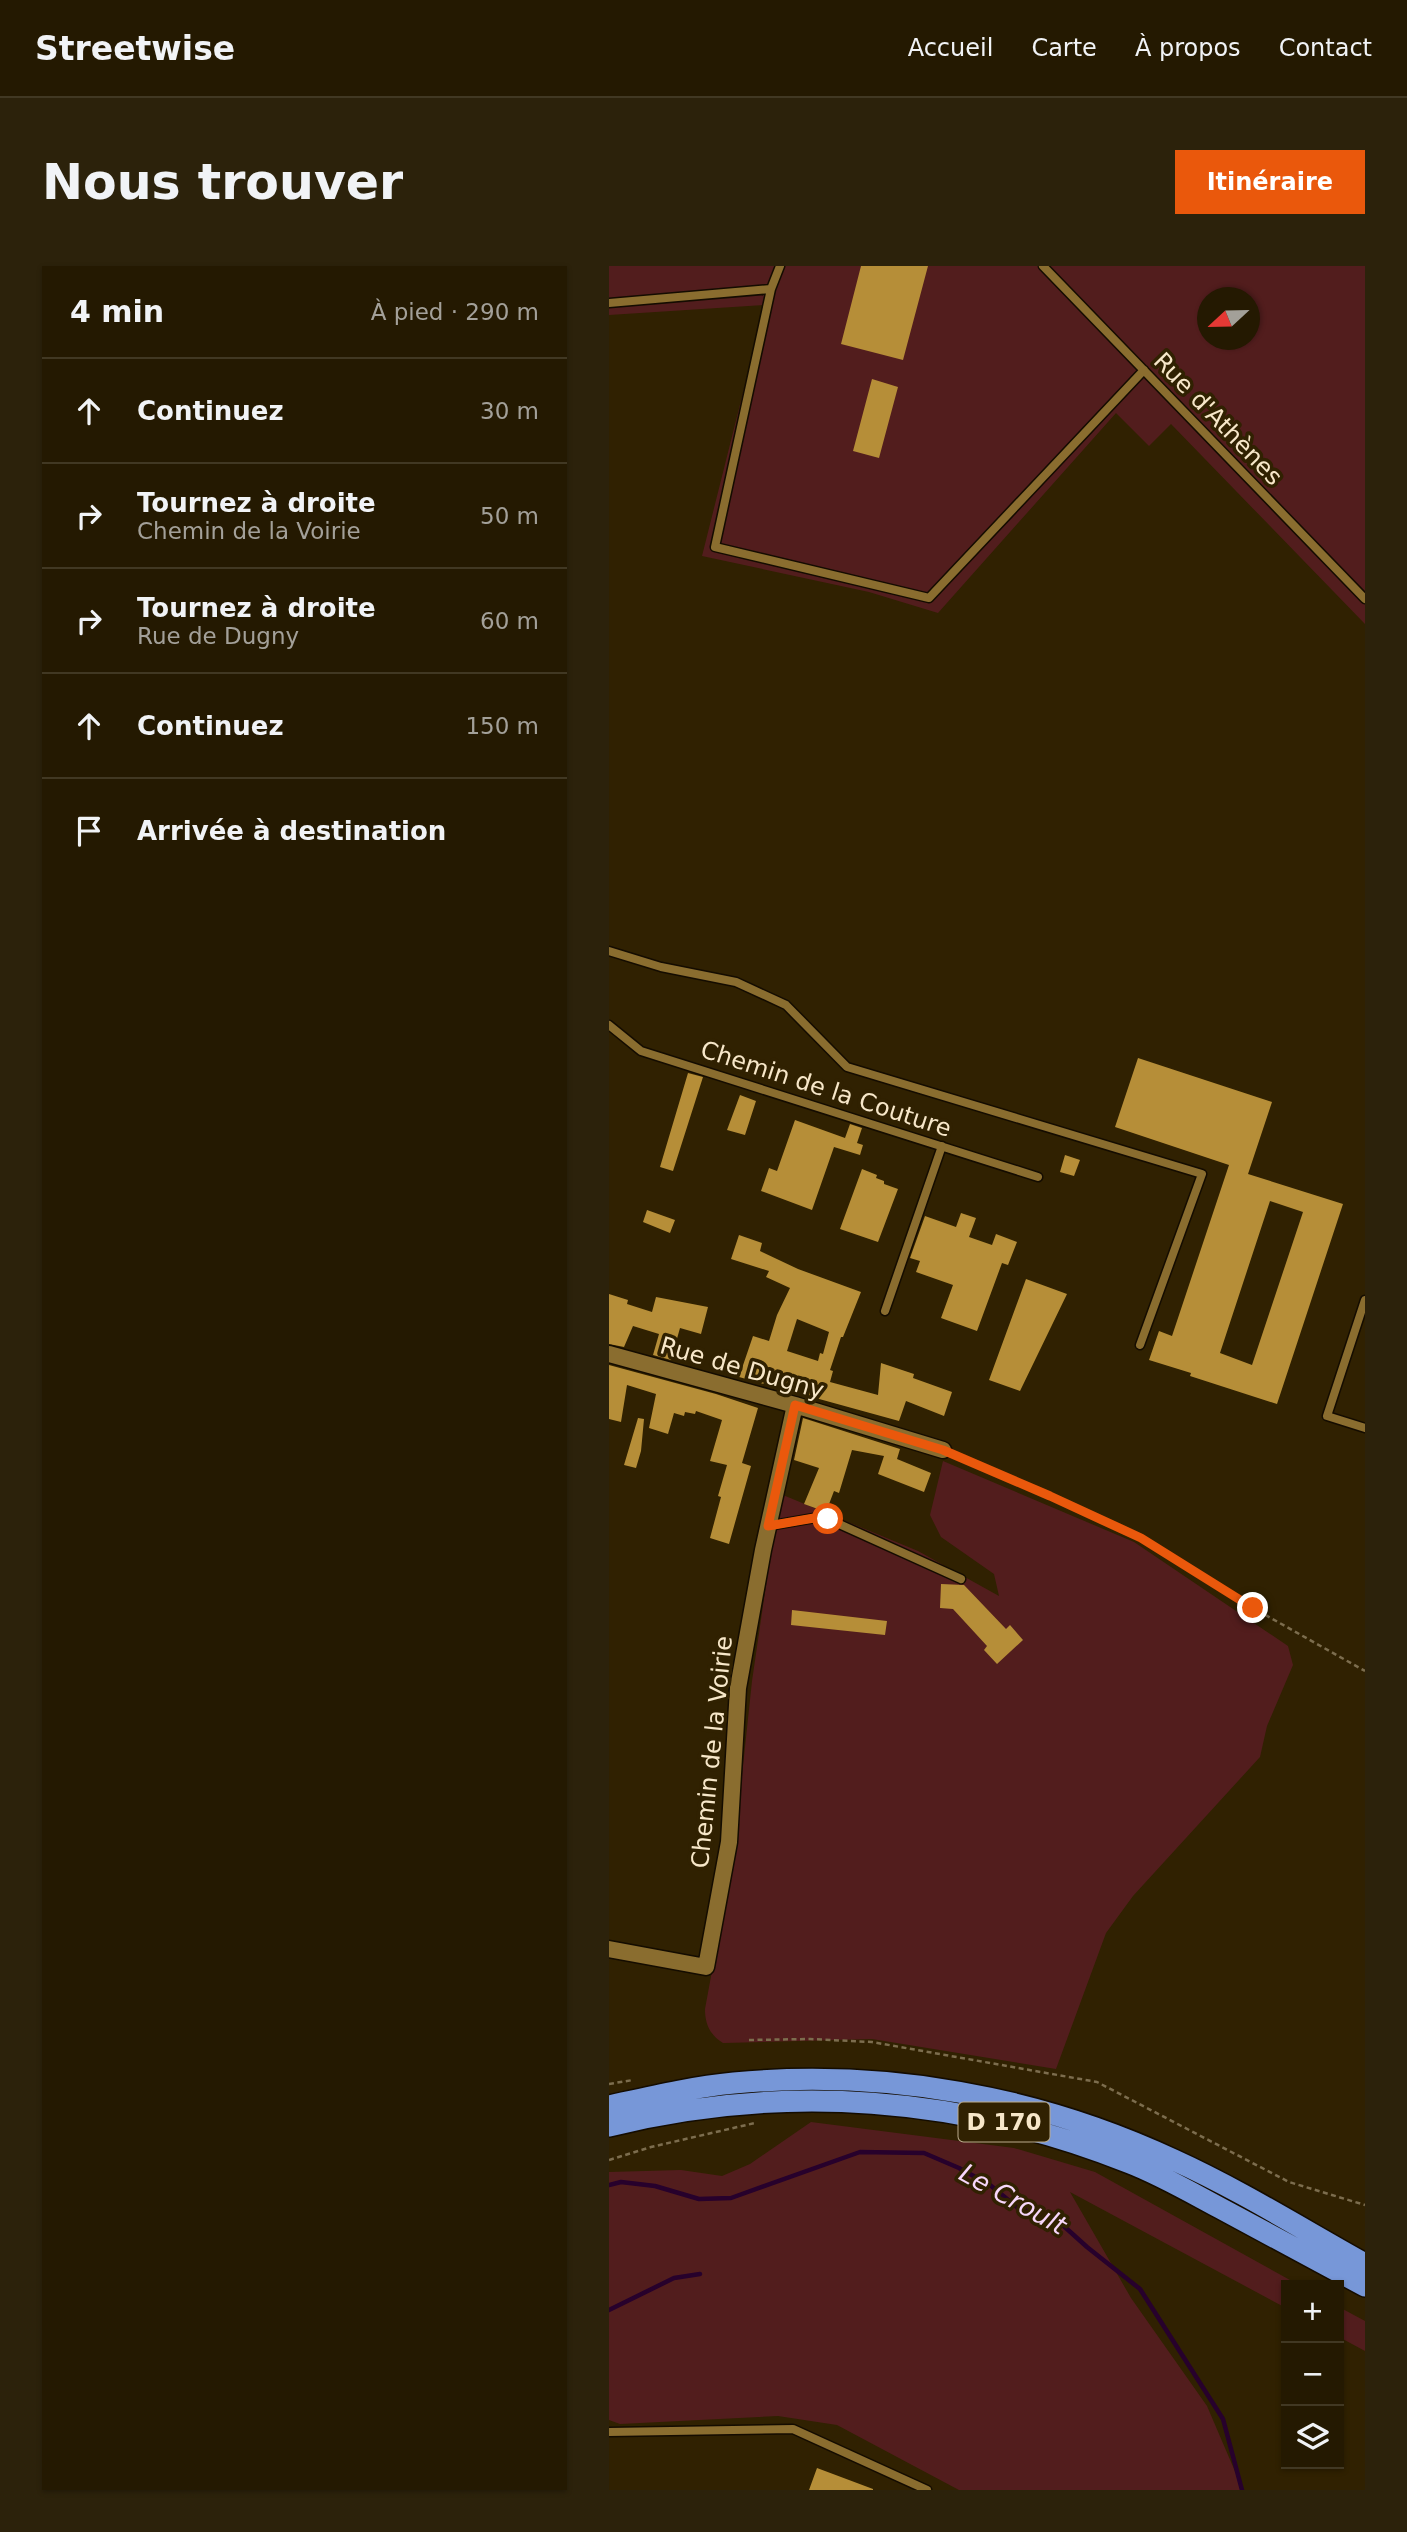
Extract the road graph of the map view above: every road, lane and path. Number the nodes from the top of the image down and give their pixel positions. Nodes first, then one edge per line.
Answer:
1 (780, 266) edge
2 (1043, 266) edge
3 (771, 289) junction
4 (609, 303) edge
5 (1144, 370) junction
6 (1365, 599) edge
7 (609, 951) edge
8 (609, 1025) edge
9 (942, 1146) junction
10 (1038, 1177) dead end
11 (1365, 1300) edge
12 (885, 1311) dead end
13 (1140, 1345) dead end
14 (609, 1354) edge
15 (795, 1405) junction
16 (1365, 1428) edge
17 (943, 1450) joint
18 (768, 1526) junction
19 (961, 1578) dead end
20 (1365, 1671) edge
21 (609, 1949) edge
22 (609, 2106) edge
23 (760, 2122) dead end
24 (609, 2126) edge
25 (609, 2160) edge
26 (1365, 2264) edge
27 (1365, 2286) edge
28 (609, 2432) edge
29 (927, 2490) edge

1 - 3 lane
2 - 5 lane, Rue d'Athènes
3 - 4 lane
3 - 5 lane
5 - 6 lane, Rue d'Athènes
7 - 13 lane
8 - 9 lane, Chemin de la Couture
9 - 10 lane, Chemin de la Couture
9 - 12 lane
11 - 16 lane
14 - 15 street, Rue de Dugny
15 - 17 street, Rue de Dugny
15 - 18 street, Chemin de la Voirie
17 - 20 path
18 - 19 lane
18 - 21 street, Chemin de la Voirie
22 - 26 highway, D 170
23 - 25 path
24 - 27 highway, D 170
28 - 29 lane

